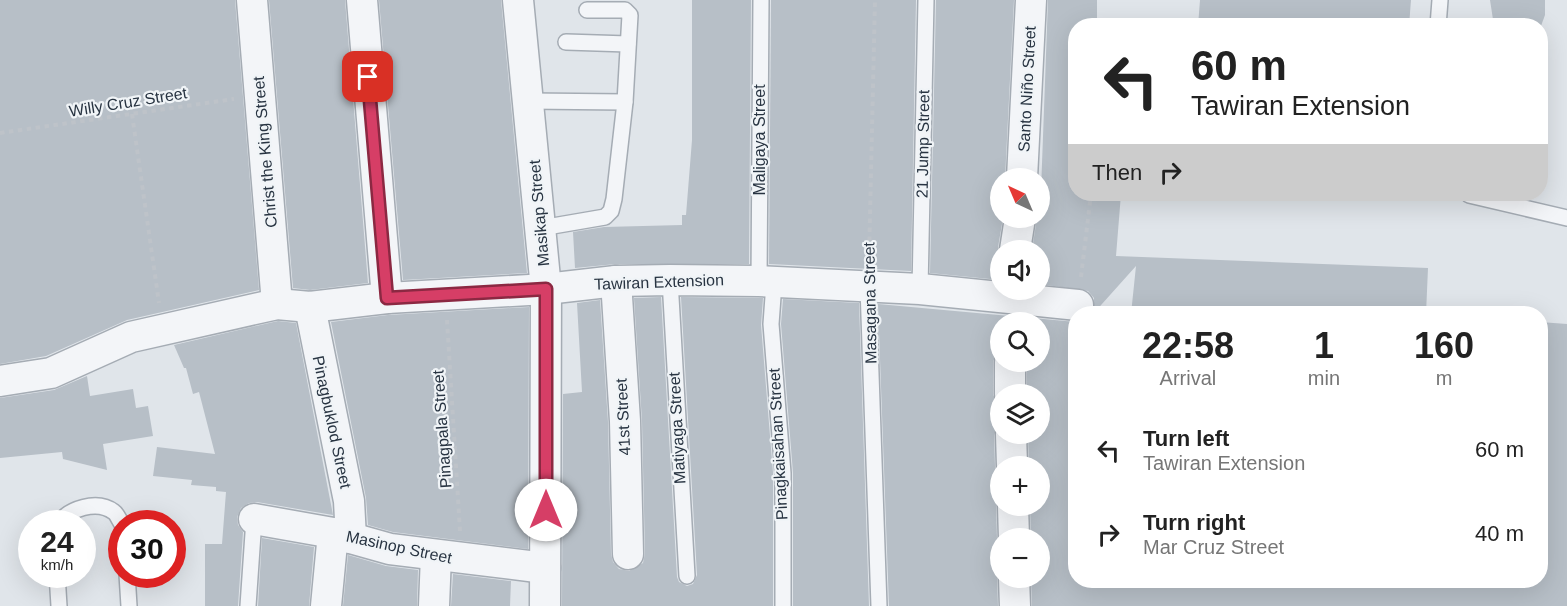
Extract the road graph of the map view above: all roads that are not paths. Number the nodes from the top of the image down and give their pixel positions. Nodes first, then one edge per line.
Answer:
1 (252, 0) edge
2 (362, 0) edge
3 (518, 0) edge
4 (761, 0) edge
5 (926, 0) edge
6 (1031, 0) edge
7 (1440, 0) edge
8 (587, 10) dead end
9 (1439, 18) edge
10 (566, 42) dead end
11 (628, 44) junction
12 (528, 101) junction
13 (625, 102) junction
14 (1023, 168) edge
15 (1495, 201) edge
16 (1567, 218) edge
17 (542, 228) junction
18 (670, 280) junction
19 (616, 281) junction
20 (767, 282) junction
21 (868, 286) junction
22 (546, 289) junction
23 (920, 289) junction
24 (387, 298) junction
25 (277, 304) junction
26 (1009, 304) edge
27 (1078, 305) road end
28 (310, 307) junction
29 (0, 381) edge
30 (74, 510) edge
31 (110, 510) edge
32 (254, 519) joint
33 (342, 536) junction
34 (628, 554) dead end
35 (449, 557) junction
36 (545, 568) junction
37 (687, 576) dead end
38 (58, 588) edge
39 (128, 588) edge
40 (1014, 588) edge
41 (59, 606) edge
42 (129, 606) edge
43 (248, 606) edge
44 (326, 606) edge
45 (434, 606) edge
46 (546, 606) edge
47 (783, 606) edge
48 (879, 606) edge
49 (1015, 606) edge

1 - 25 street, Christ the King Street
2 - 24 street
3 - 12 street, Masikap Street
4 - 20 lane, Maligaya Street
5 - 23 lane, 21 Jump Street
6 - 14 street, Santo Niño Street
7 - 9 lane
8 - 11 lane
10 - 11 lane
11 - 13 lane
12 - 13 lane
12 - 17 street, Masikap Street
13 - 17 lane
15 - 16 lane
17 - 22 street, Masikap Street
18 - 19 street, Tawiran Extension
18 - 20 street, Tawiran Extension
18 - 37 lane, Matiyaga Street
19 - 22 street, Tawiran Extension
19 - 34 street, 41st Street
20 - 21 street, Tawiran Extension
20 - 47 lane, Pinagkaisahan Street
21 - 23 street, Tawiran Extension
21 - 48 lane, Masagana Street
22 - 24 street, Tawiran Extension
22 - 36 street, Masikap Street
23 - 26 street, Tawiran Extension
24 - 28 street, Tawiran Extension
25 - 28 street, Tawiran Extension
25 - 29 street, Tawiran Extension
26 - 27 street, Tawiran Extension
28 - 33 street, Pinagbuklod Street
30 - 31 lane
32 - 33 street, Masinop Street
32 - 43 lane
33 - 35 street, Masinop Street
33 - 44 street, Pinagbuklod Street
35 - 36 street, Masinop Street
35 - 45 street
36 - 46 street, Masikap Street
38 - 41 lane
39 - 42 lane
40 - 49 street

